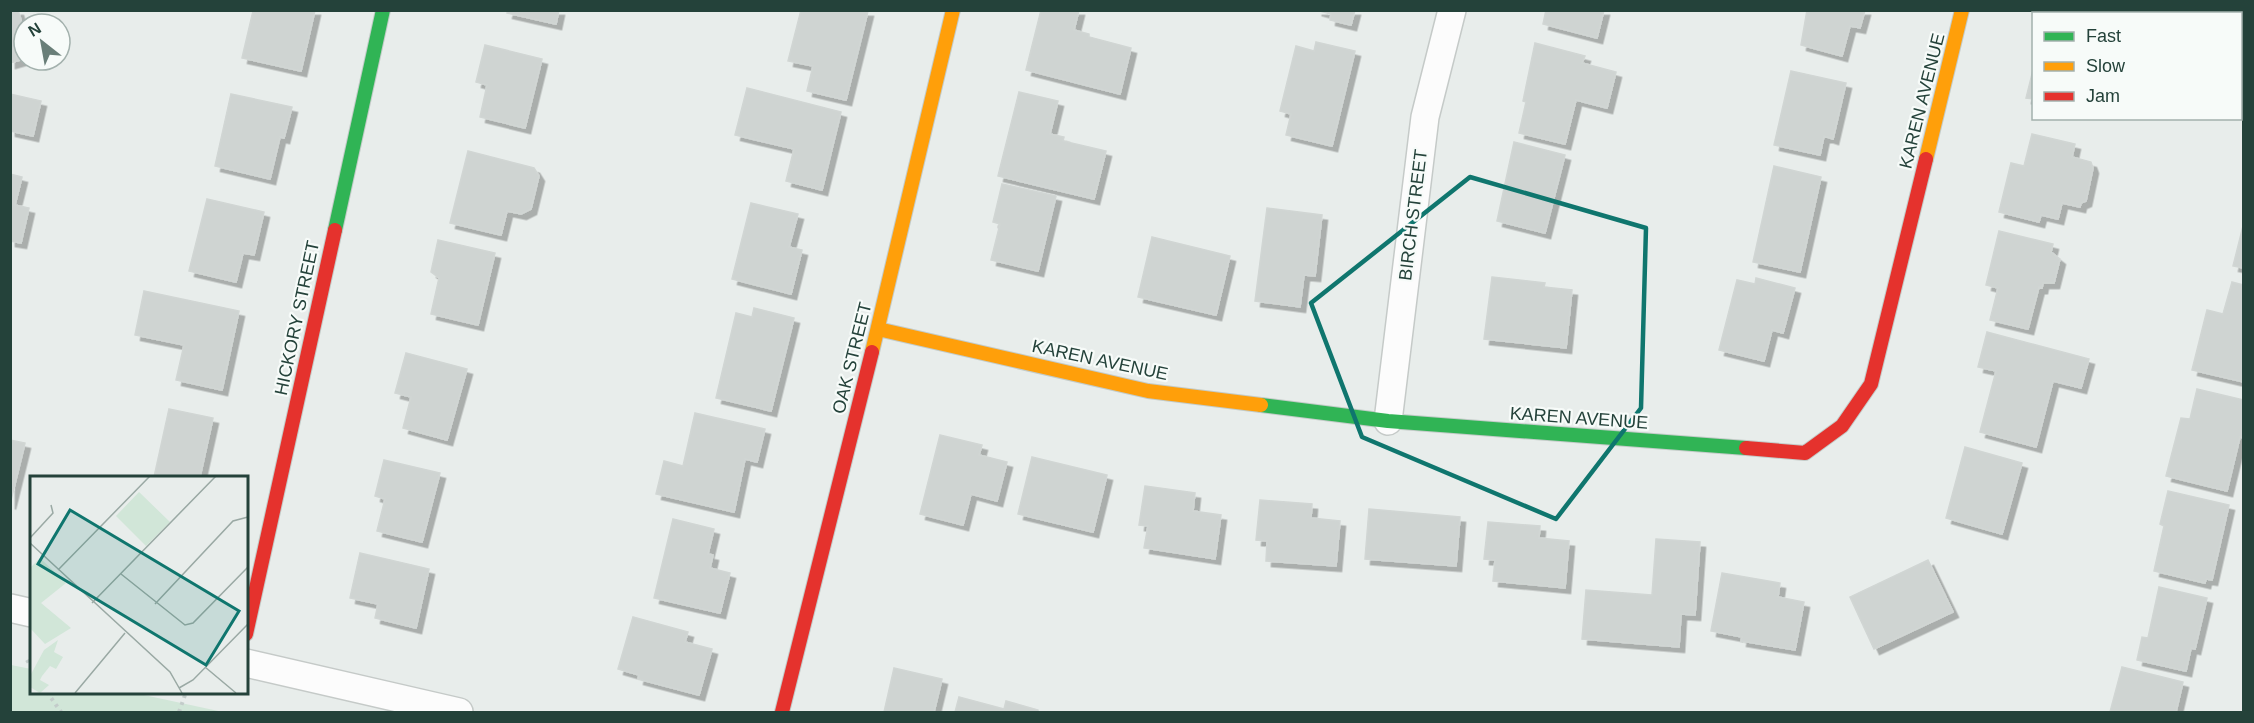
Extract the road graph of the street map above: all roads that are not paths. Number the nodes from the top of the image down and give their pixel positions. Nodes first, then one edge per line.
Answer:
1 (383, 10) edge
2 (953, 10) edge
3 (1452, 10) edge
4 (1962, 10) edge
5 (878, 329) junction
6 (1388, 421) junction
7 (10, 608) edge
8 (30, 613) edge
9 (248, 625) edge
10 (248, 663) edge
11 (459, 712) edge
12 (782, 712) edge

1 - 9 street, HICKORY STREET
2 - 5 street, OAK STREET
3 - 6 street, BIRCH STREET
4 - 6 street, KAREN AVENUE
5 - 6 street, KAREN AVENUE
5 - 12 street, OAK STREET
7 - 8 street
10 - 11 street

